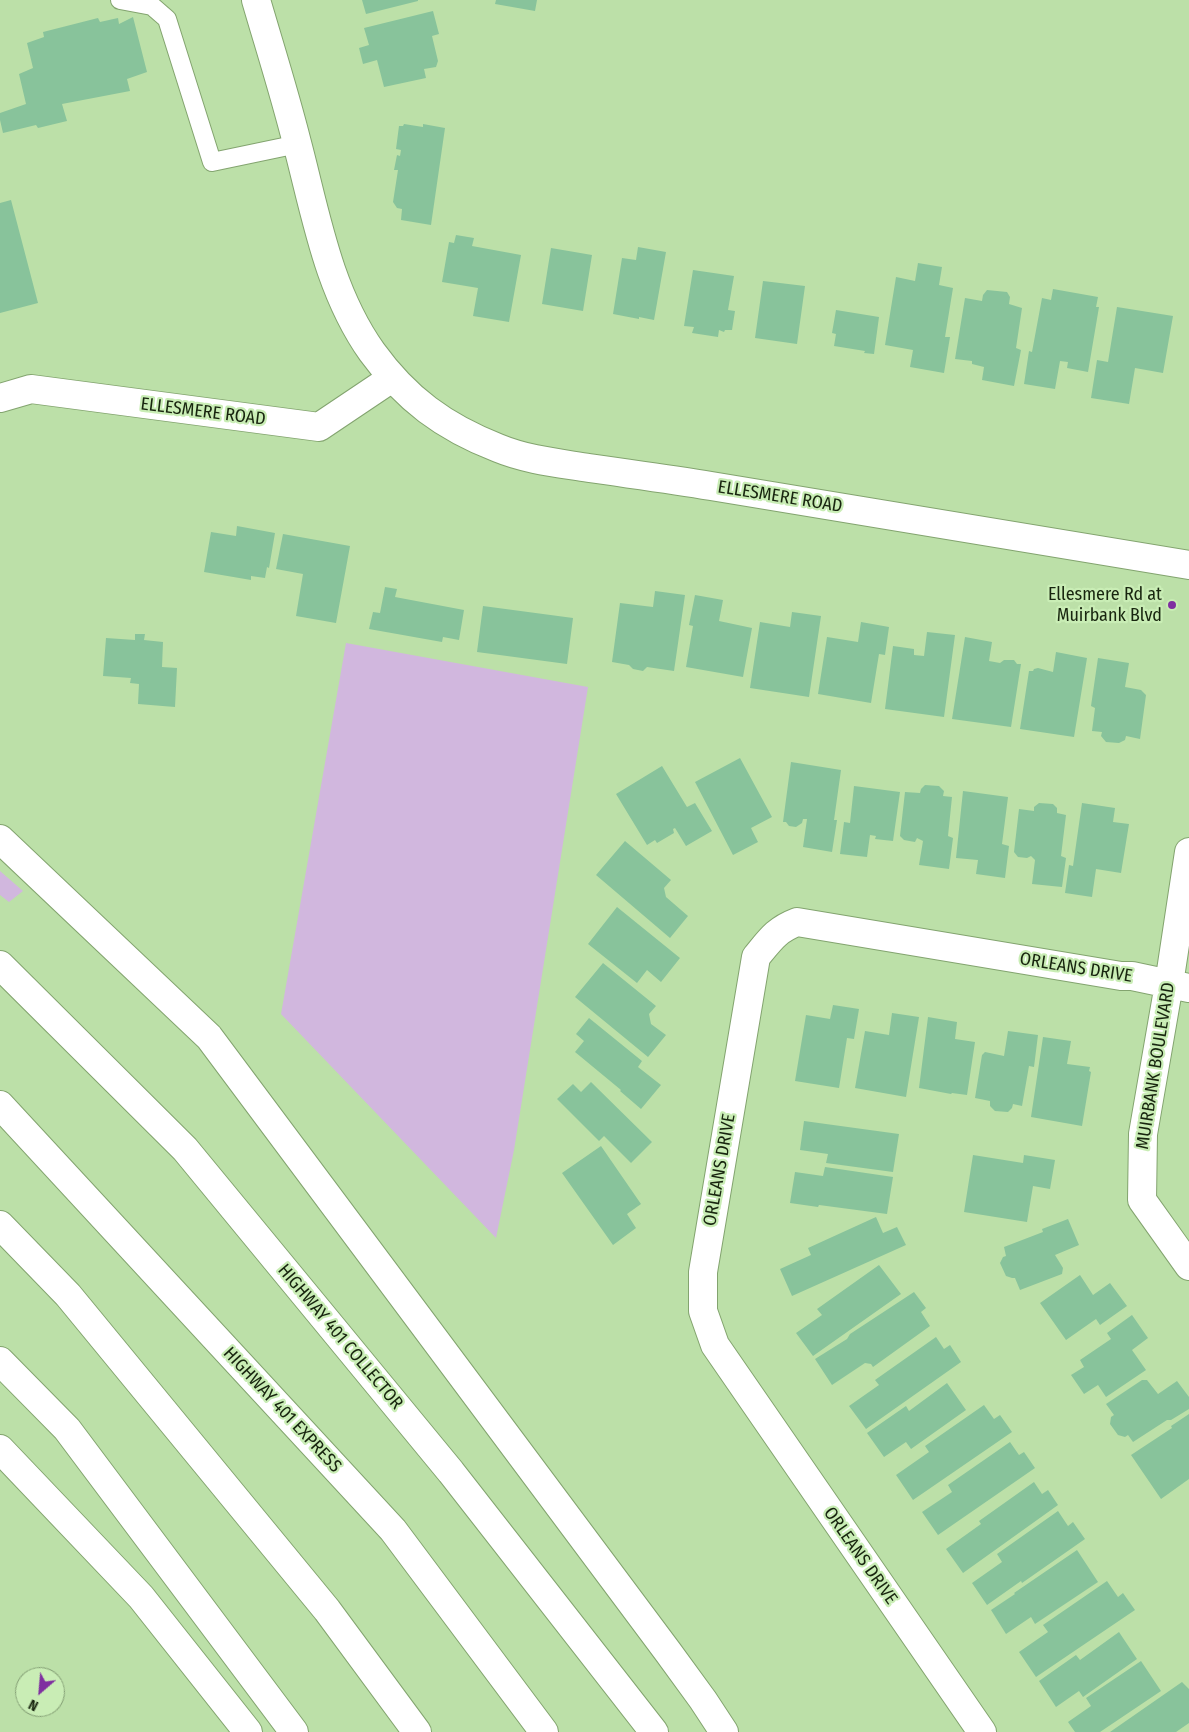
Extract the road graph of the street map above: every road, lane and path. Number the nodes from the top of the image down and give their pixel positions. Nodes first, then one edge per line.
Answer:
1 (120, 0) edge
2 (256, 0) edge
3 (298, 144) junction
4 (392, 378) junction
5 (0, 398) edge
6 (1189, 565) edge
7 (0, 840) edge
8 (1189, 852) edge
9 (0, 965) edge
10 (1179, 986) edge
11 (0, 1105) edge
12 (0, 1225) edge
13 (1189, 1266) edge
14 (0, 1361) edge
15 (0, 1448) edge
16 (248, 1732) edge
17 (294, 1732) edge
18 (417, 1732) edge
19 (544, 1732) edge
20 (654, 1732) edge
21 (724, 1732) edge
22 (982, 1732) edge

1 - 3 lane
2 - 3 main road, ELLESMERE ROAD
3 - 4 main road, ELLESMERE ROAD
4 - 5 main road, ELLESMERE ROAD
4 - 6 main road, ELLESMERE ROAD
7 - 21 main road
8 - 10 main road, MUIRBANK BOULEVARD
9 - 20 main road, HIGHWAY 401 COLLECTOR
10 - 13 main road, MUIRBANK BOULEVARD
10 - 22 main road, ORLEANS DRIVE
11 - 19 main road, HIGHWAY 401 EXPRESS
12 - 18 main road
14 - 17 main road
15 - 16 main road

